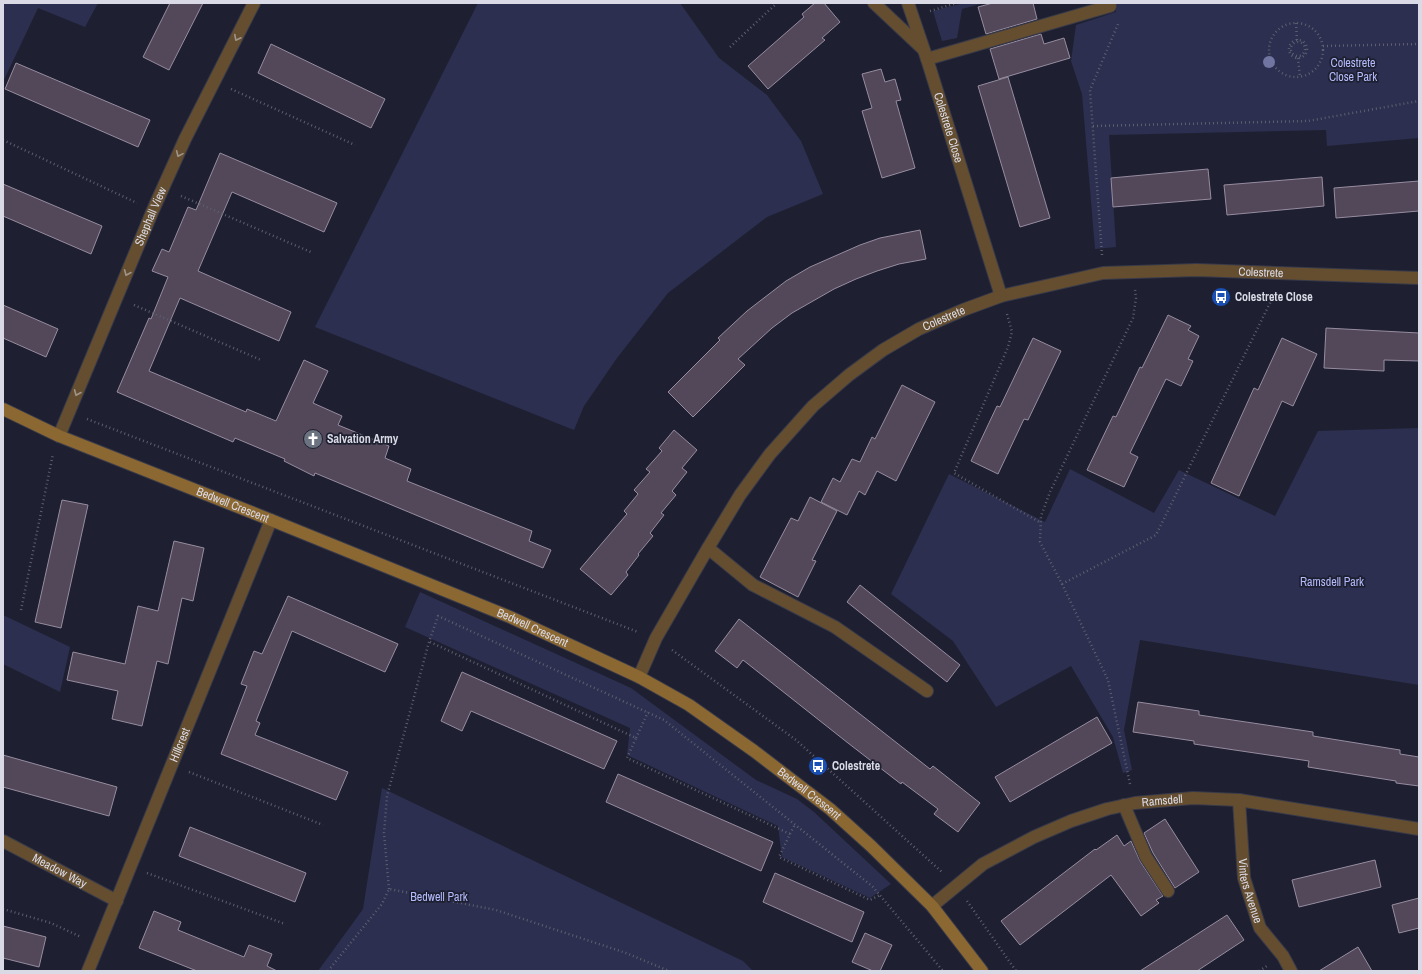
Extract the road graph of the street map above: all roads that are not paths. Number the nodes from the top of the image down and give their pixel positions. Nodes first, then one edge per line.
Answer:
1 (254, 3) edge
2 (874, 3) edge
3 (908, 3) edge
4 (1110, 6) dead end
5 (926, 54) junction
6 (1419, 278) edge
7 (1001, 296) junction
8 (3, 409) edge
9 (59, 436) junction
10 (271, 520) junction
11 (708, 548) junction
12 (639, 676) junction
13 (927, 691) dead end
14 (1239, 800) junction
15 (1129, 804) junction
16 (1419, 829) edge
17 (3, 841) edge
18 (1168, 891) dead end
19 (117, 901) junction
20 (932, 906) junction
21 (88, 971) edge
22 (982, 971) edge
23 (1291, 971) edge

1 -> 9 street, Shephall View
2 - 5 street, Colestrete Close
3 - 5 street, Colestrete Close
4 - 5 street
5 - 7 street, Colestrete Close
6 - 7 street, Colestrete
7 - 11 street, Colestrete
8 - 9 street, Bedwell Crescent
9 - 10 street, Bedwell Crescent
10 - 12 street, Bedwell Crescent
10 - 19 street, Hillcrest
11 - 12 street, Colestrete
11 - 13 street
12 - 20 street, Bedwell Crescent
14 - 15 street, Ramsdell
14 - 16 street, Ramsdell
14 - 23 street, Vinters Avenue
15 - 18 street
15 - 20 street, Ramsdell
17 - 19 street, Meadow Way
19 - 21 street, Hillcrest
20 - 22 street, Bedwell Crescent

